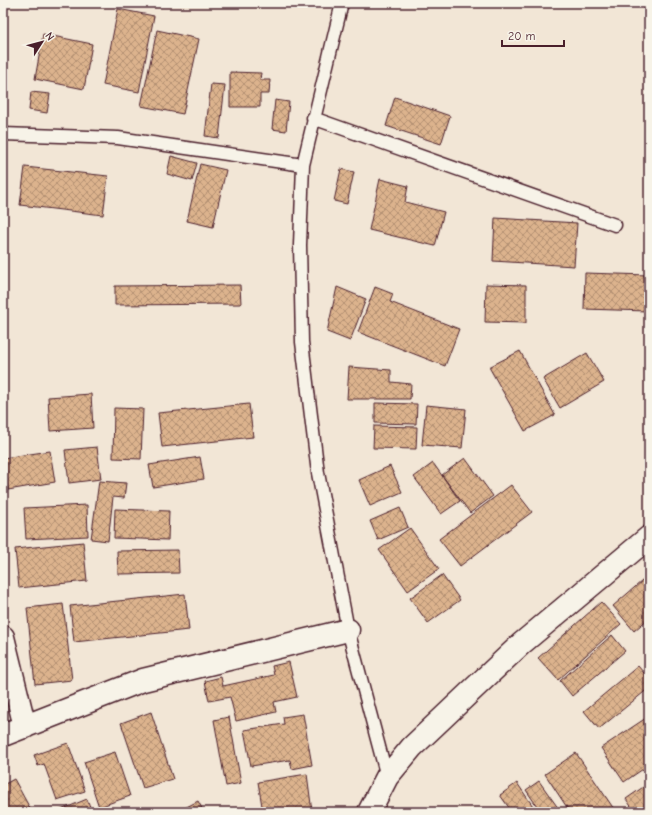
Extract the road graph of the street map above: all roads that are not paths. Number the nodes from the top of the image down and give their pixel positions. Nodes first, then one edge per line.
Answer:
1 (342, 3) edge
2 (313, 118) junction
3 (3, 134) edge
4 (303, 165) junction
5 (615, 225) dead end
6 (649, 538) edge
7 (348, 630) junction
8 (3, 637) edge
9 (25, 727) junction
10 (3, 735) edge
11 (387, 777) junction
12 (369, 812) edge

1 - 2 lane
2 - 4 lane
2 - 5 lane
3 - 4 lane
4 - 7 lane
6 - 11 street
7 - 9 street
7 - 11 lane
8 - 9 street
9 - 10 street
11 - 12 street

